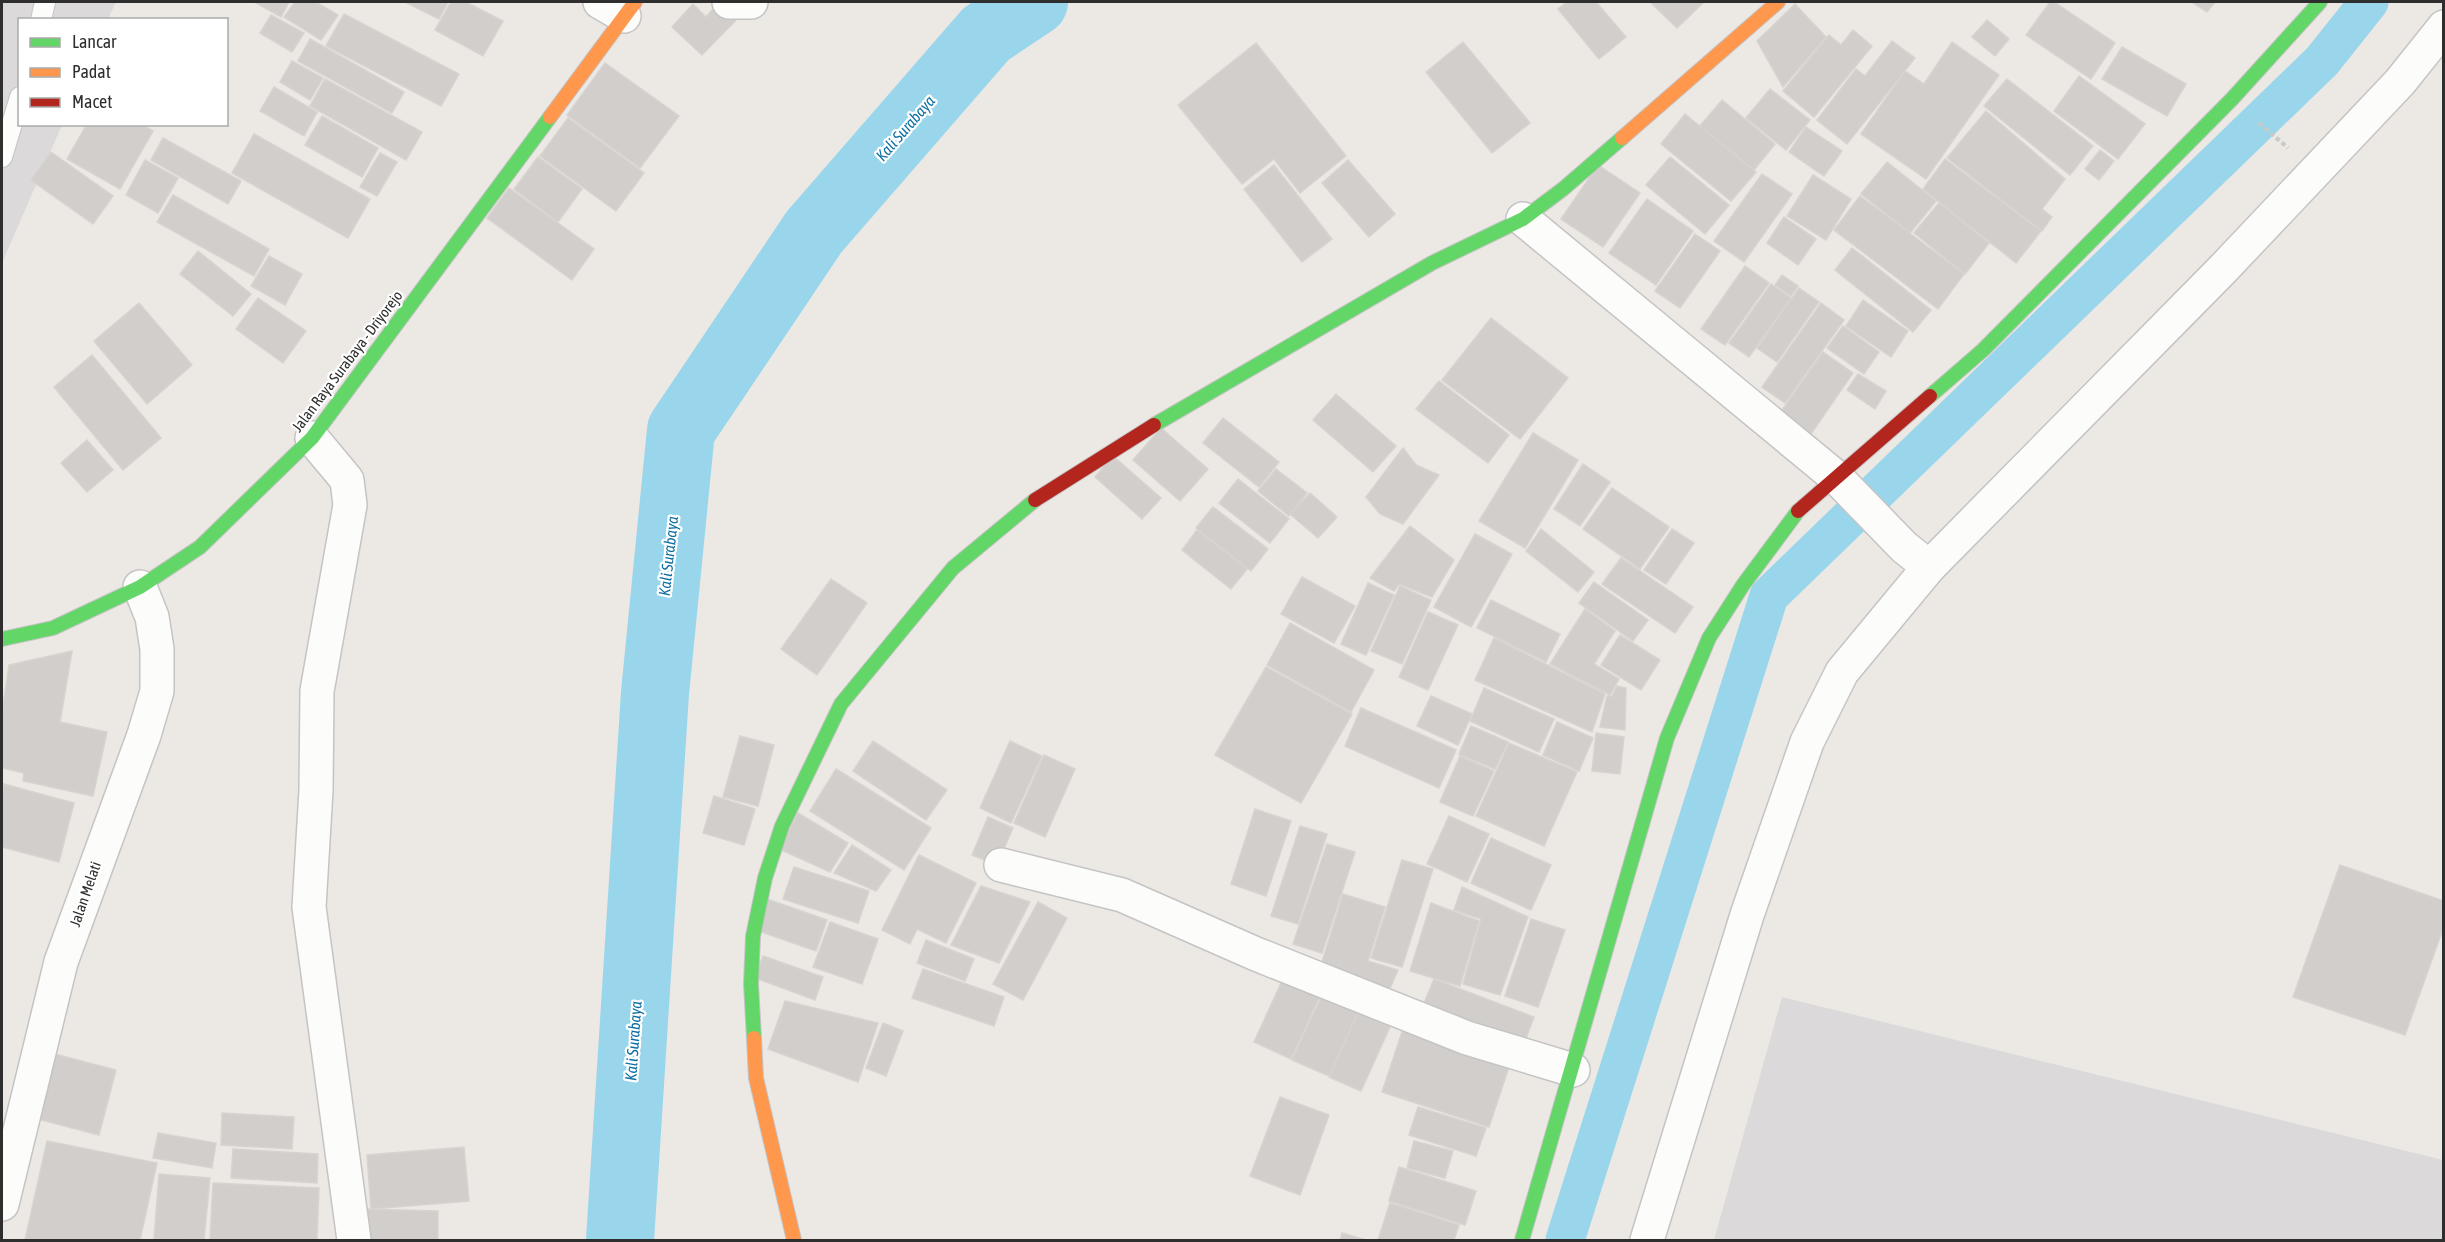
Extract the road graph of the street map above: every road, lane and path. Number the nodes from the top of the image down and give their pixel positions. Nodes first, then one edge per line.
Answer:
1 (45, 2) edge
2 (729, 2) edge
3 (751, 2) edge
4 (1778, 2) edge
5 (2320, 2) edge
6 (620, 6) edge
7 (41, 18) edge
8 (2444, 27) edge
9 (18, 104) edge
10 (2251, 115) dead end
11 (2295, 153) dead end
12 (2, 157) edge
13 (1523, 219) junction
14 (312, 438) junction
15 (1845, 485) junction
16 (1929, 567) junction
17 (140, 587) junction
18 (2, 639) edge
19 (1001, 865) dead end
20 (1573, 1070) junction
21 (13, 1112) edge
22 (2, 1204) edge
23 (354, 1240) edge
24 (794, 1240) edge
25 (1522, 1240) edge
26 (1647, 1240) edge

1 - 7 lane
2 - 3 street
4 - 13 street
5 - 15 street
6 - 14 street, Jalan Raya Surabaya - Driyorejo
8 - 16 street
9 - 12 lane
10 - 11 path
13 - 15 street
13 - 24 street
14 - 17 street, Jalan Raya Surabaya - Driyorejo
14 - 23 street
15 - 16 street
15 - 20 street
16 - 26 street
17 - 18 street, Jalan Raya Surabaya - Driyorejo
17 - 21 street, Jalan Melati
19 - 20 street
20 - 25 street
21 - 22 street, Jalan Melati

